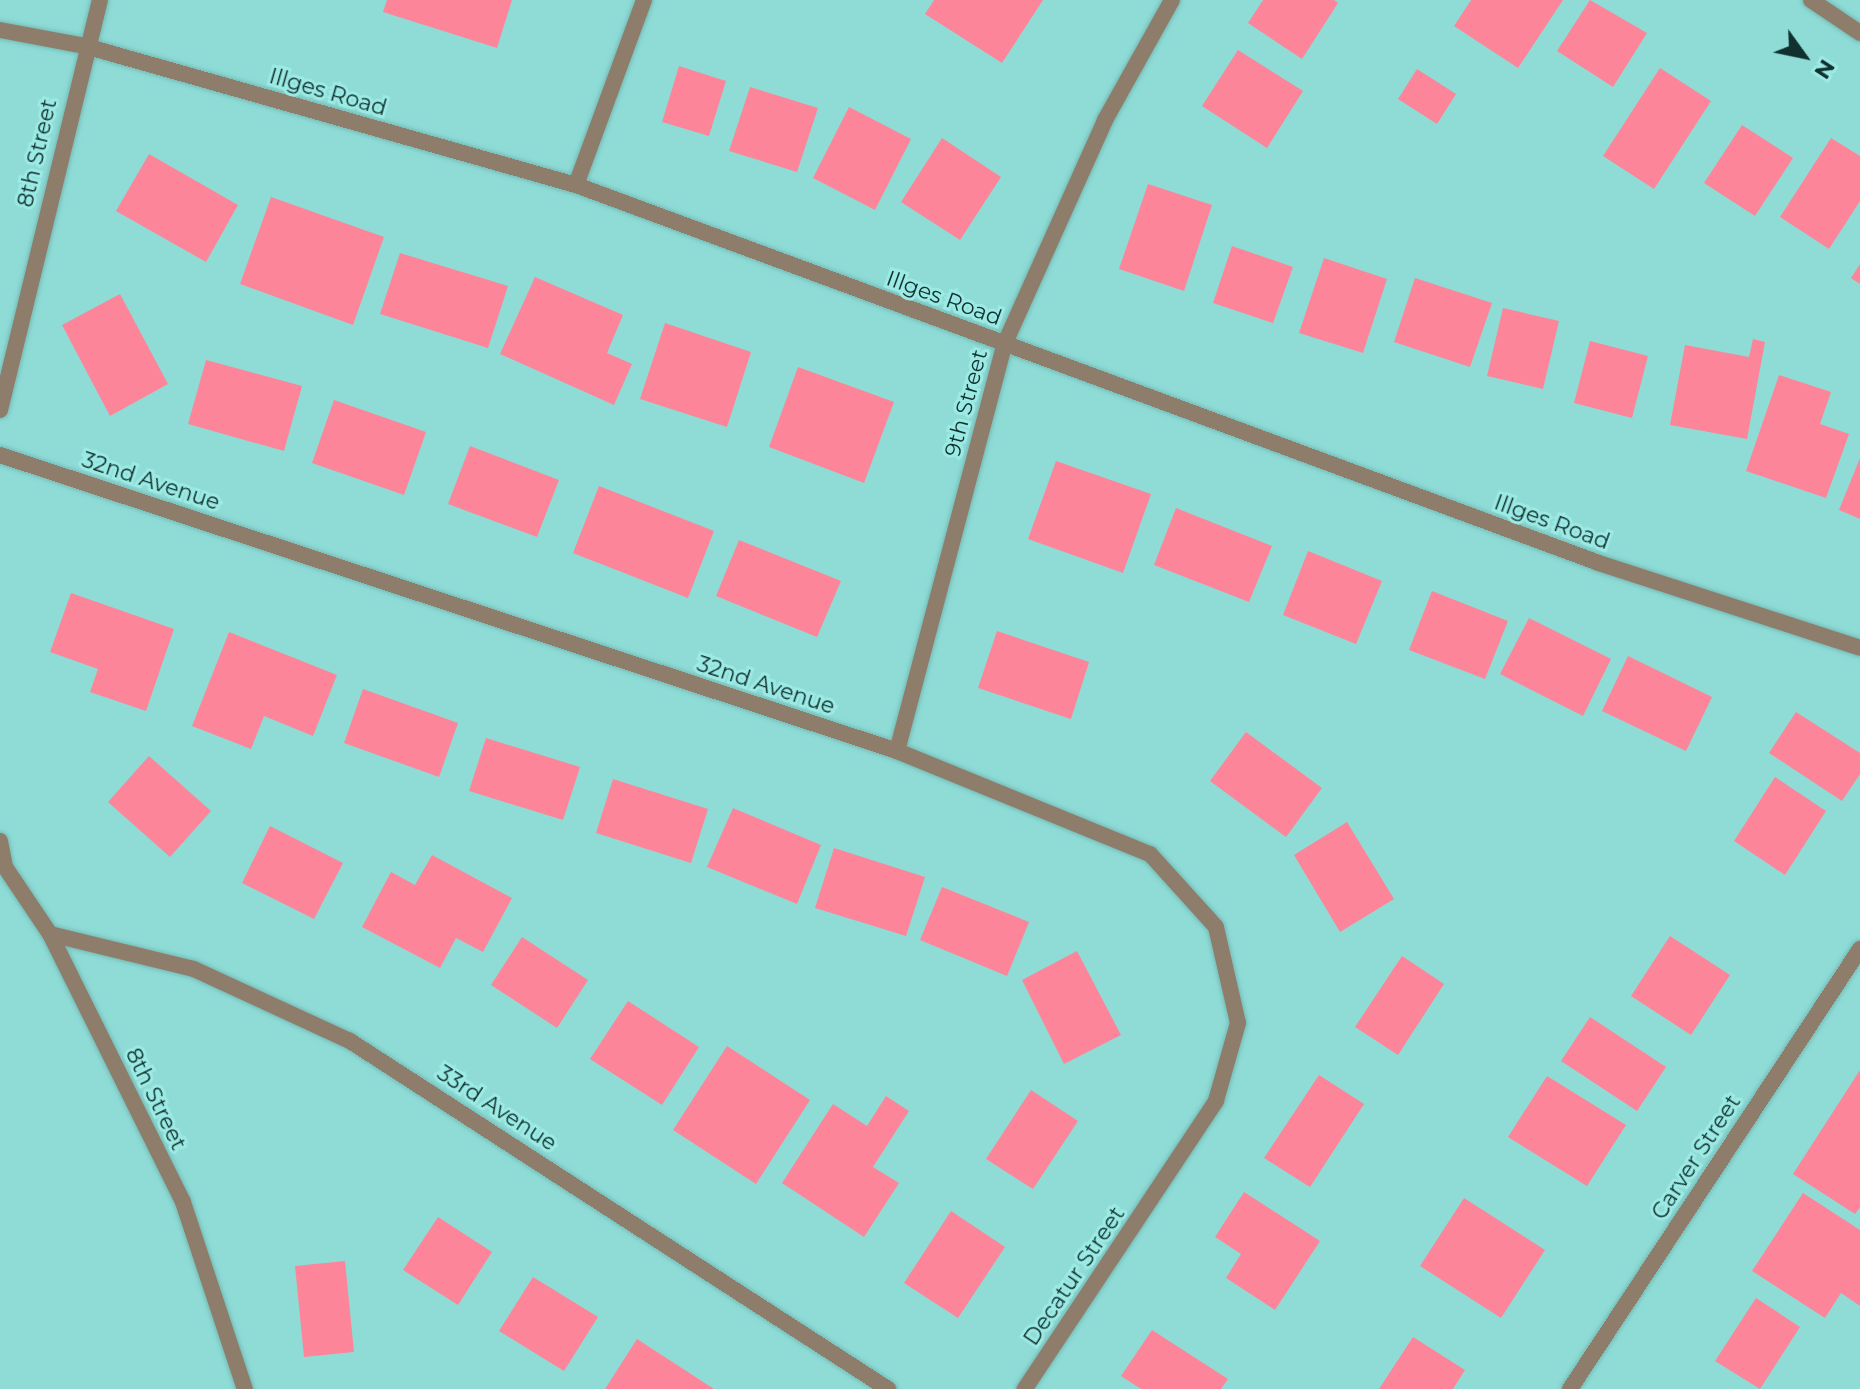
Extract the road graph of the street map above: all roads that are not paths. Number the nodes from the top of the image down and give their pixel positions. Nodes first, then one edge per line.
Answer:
1 (100, 0) edge
2 (644, 0) edge
3 (1172, 0) edge
4 (1811, 0) edge
5 (0, 30) edge
6 (1860, 33) edge
7 (85, 46) junction
8 (576, 185) junction
9 (1005, 343) junction
10 (0, 410) edge
11 (0, 455) edge
12 (1860, 648) edge
13 (897, 751) junction
14 (0, 841) edge
15 (50, 934) junction
16 (1860, 949) edge
17 (1160, 1187) joint
18 (245, 1389) edge
19 (888, 1389) edge
20 (1025, 1389) edge
21 (1570, 1389) edge

1 - 7 street, 8th Street
2 - 8 street
3 - 9 street, 9th Street
4 - 6 street
5 - 7 street, Illges Road
7 - 8 street, Illges Road
7 - 10 street, 8th Street
8 - 9 street, Illges Road
9 - 12 street, Illges Road
9 - 13 street, 9th Street
11 - 13 street, 32nd Avenue
13 - 17 street, 32nd Avenue
14 - 15 street, 8th Street
15 - 18 street, 8th Street
15 - 19 street, 33rd Avenue
16 - 21 street, Carver Street
17 - 20 street, Decatur Street

